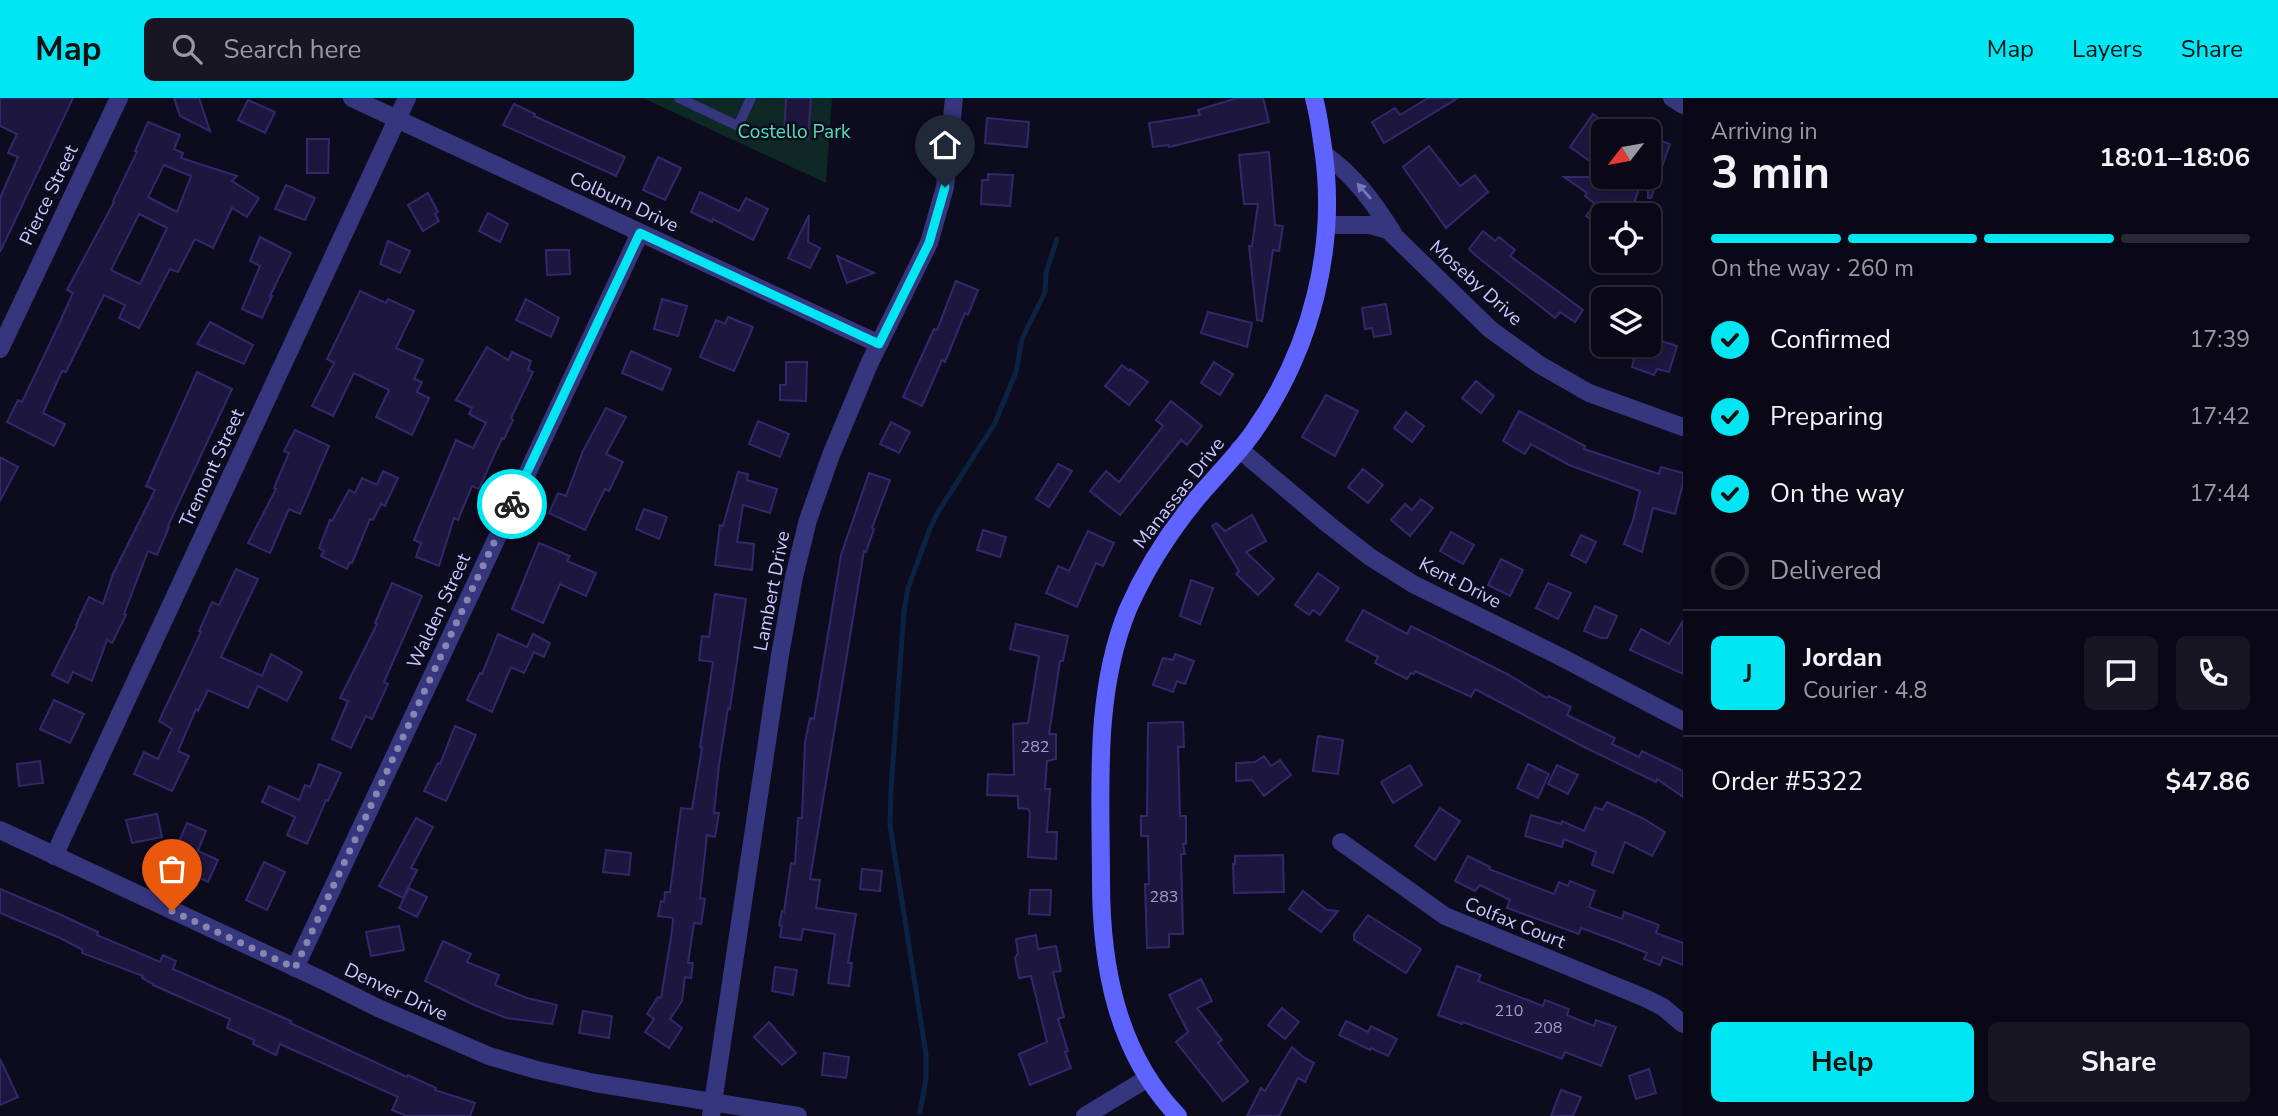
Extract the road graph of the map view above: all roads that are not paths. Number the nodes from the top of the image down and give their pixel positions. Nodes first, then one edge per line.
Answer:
1 (119, 98) edge
2 (352, 98) edge
3 (407, 98) edge
4 (679, 98) edge
5 (751, 98) edge
6 (954, 98) edge
7 (1314, 98) edge
8 (1672, 98) edge
9 (1683, 105) edge
10 (398, 119) junction
11 (1324, 154) junction
12 (1327, 225) junction
13 (640, 233) junction
14 (1395, 236) junction
15 (879, 344) junction
16 (0, 349) edge
17 (1683, 427) edge
18 (1239, 449) junction
19 (1683, 721) edge
20 (0, 830) edge
21 (1341, 842) dead end
22 (54, 856) junction
23 (295, 968) junction
24 (1683, 1024) edge
25 (1148, 1078) junction
26 (713, 1109) edge
27 (797, 1116) edge
28 (1085, 1116) edge
29 (1178, 1116) edge

1 - 16 street, Pierce Street
2 - 10 street, Colburn Drive
3 - 10 street, Tremont Street
4 - 5 lane
6 - 15 street, Lambert Drive
7 - 11 main road, Manassas Drive
8 - 9 street
10 - 13 street, Colburn Drive
10 - 22 street, Tremont Street
11 - 12 main road, Manassas Drive
14 -> 11 street, Moseby Drive
12 - 14 street, Moseby Drive
12 - 18 main road, Manassas Drive
13 - 15 street, Colburn Drive
13 - 23 street, Walden Street
14 - 17 street, Moseby Drive
15 - 26 street, Lambert Drive
18 - 19 street, Kent Drive
18 - 25 main road, Manassas Drive
20 - 22 street, Denver Drive
21 - 24 street, Colfax Court
22 - 23 street, Denver Drive
23 - 26 street, Denver Drive
25 - 28 street
25 - 29 main road, Manassas Drive
26 - 27 street, Denver Drive

